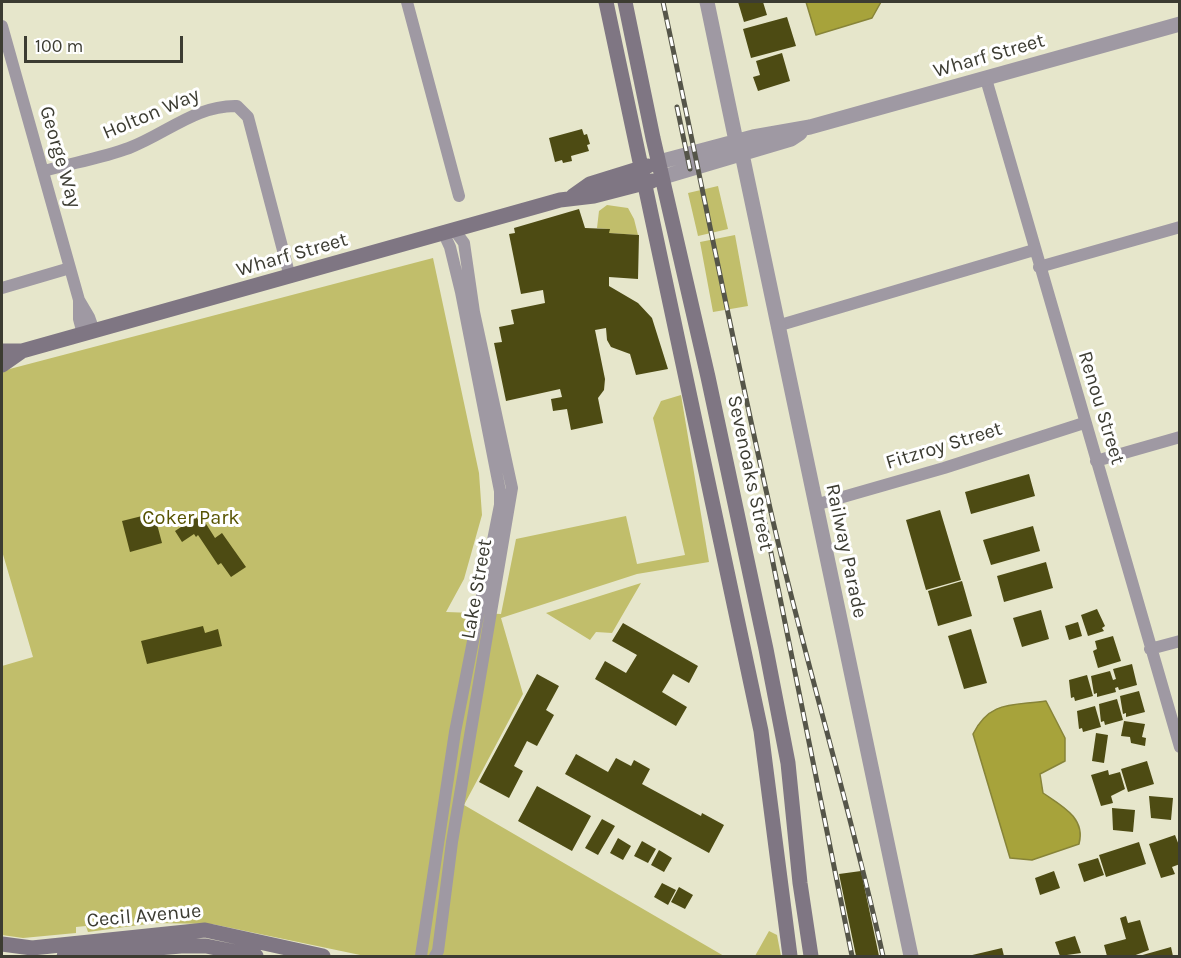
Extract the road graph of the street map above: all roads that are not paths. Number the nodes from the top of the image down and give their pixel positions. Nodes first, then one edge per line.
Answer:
1 (407, 2) edge
2 (606, 2) edge
3 (626, 2) edge
4 (707, 2) edge
5 (1179, 24) edge
6 (2, 26) edge
7 (986, 79) junction
8 (739, 148) junction
9 (661, 170) junction
10 (44, 171) junction
11 (641, 177) junction
12 (459, 196) dead end
13 (1179, 227) edge
14 (449, 233) junction
15 (1034, 250) junction
16 (1039, 267) junction
17 (70, 268) junction
18 (290, 277) junction
19 (2, 288) edge
20 (777, 326) junction
21 (88, 333) junction
22 (2, 351) edge
23 (22, 351) junction
24 (2, 364) edge
25 (1084, 423) junction
26 (1179, 437) edge
27 (1096, 461) junction
28 (815, 505) junction
29 (738, 621) junction
30 (761, 624) junction
31 (1179, 641) edge
32 (1150, 649) junction
33 (761, 731) junction
34 (784, 745) junction
35 (1179, 747) edge
36 (2, 945) edge
37 (8, 957) edge
38 (64, 957) edge
39 (256, 957) edge
40 (323, 957) edge
41 (421, 957) edge
42 (435, 957) edge
43 (789, 957) edge
44 (811, 957) edge
45 (911, 957) edge

1 - 12 street
2 - 11 main road
3 - 9 main road, Sevenoaks Street
4 - 8 street, Railway Parade
5 - 7 street, Wharf Street
6 - 10 street, George Way
7 - 8 street, Wharf Street
7 - 15 street, Renou Street
8 - 9 street, Wharf Street
8 - 20 street, Railway Parade
9 - 11 main road, Wharf Street
9 - 30 main road, Sevenoaks Street
10 - 17 street, George Way
10 - 18 street, Holton Way
11 - 14 main road, Wharf Street
11 - 29 main road
13 - 16 street
14 - 18 main road, Wharf Street
14 - 41 street, Lake Street
14 - 42 street, Lake Street
15 - 16 street, Renou Street
15 - 20 street
16 - 25 street, Renou Street
17 - 19 street
17 - 21 street, George Way
18 - 21 main road, Wharf Street
20 - 28 street, Railway Parade
21 - 23 main road, Wharf Street
22 - 23 main road, Wharf Street
23 - 24 main road, Wharf Street
25 - 27 street, Renou Street
25 - 28 street, Fitzroy Street
26 - 27 street
27 - 32 street, Renou Street
28 - 45 street, Railway Parade
29 - 30 main road
29 - 33 main road
30 - 34 main road, Sevenoaks Street
31 - 32 street
32 - 35 street, Renou Street
33 - 34 main road
33 - 43 main road
34 - 44 main road, Sevenoaks Street
36 - 37 main road
36 - 40 main road, Cecil Avenue
38 - 39 main road, Cecil Avenue

